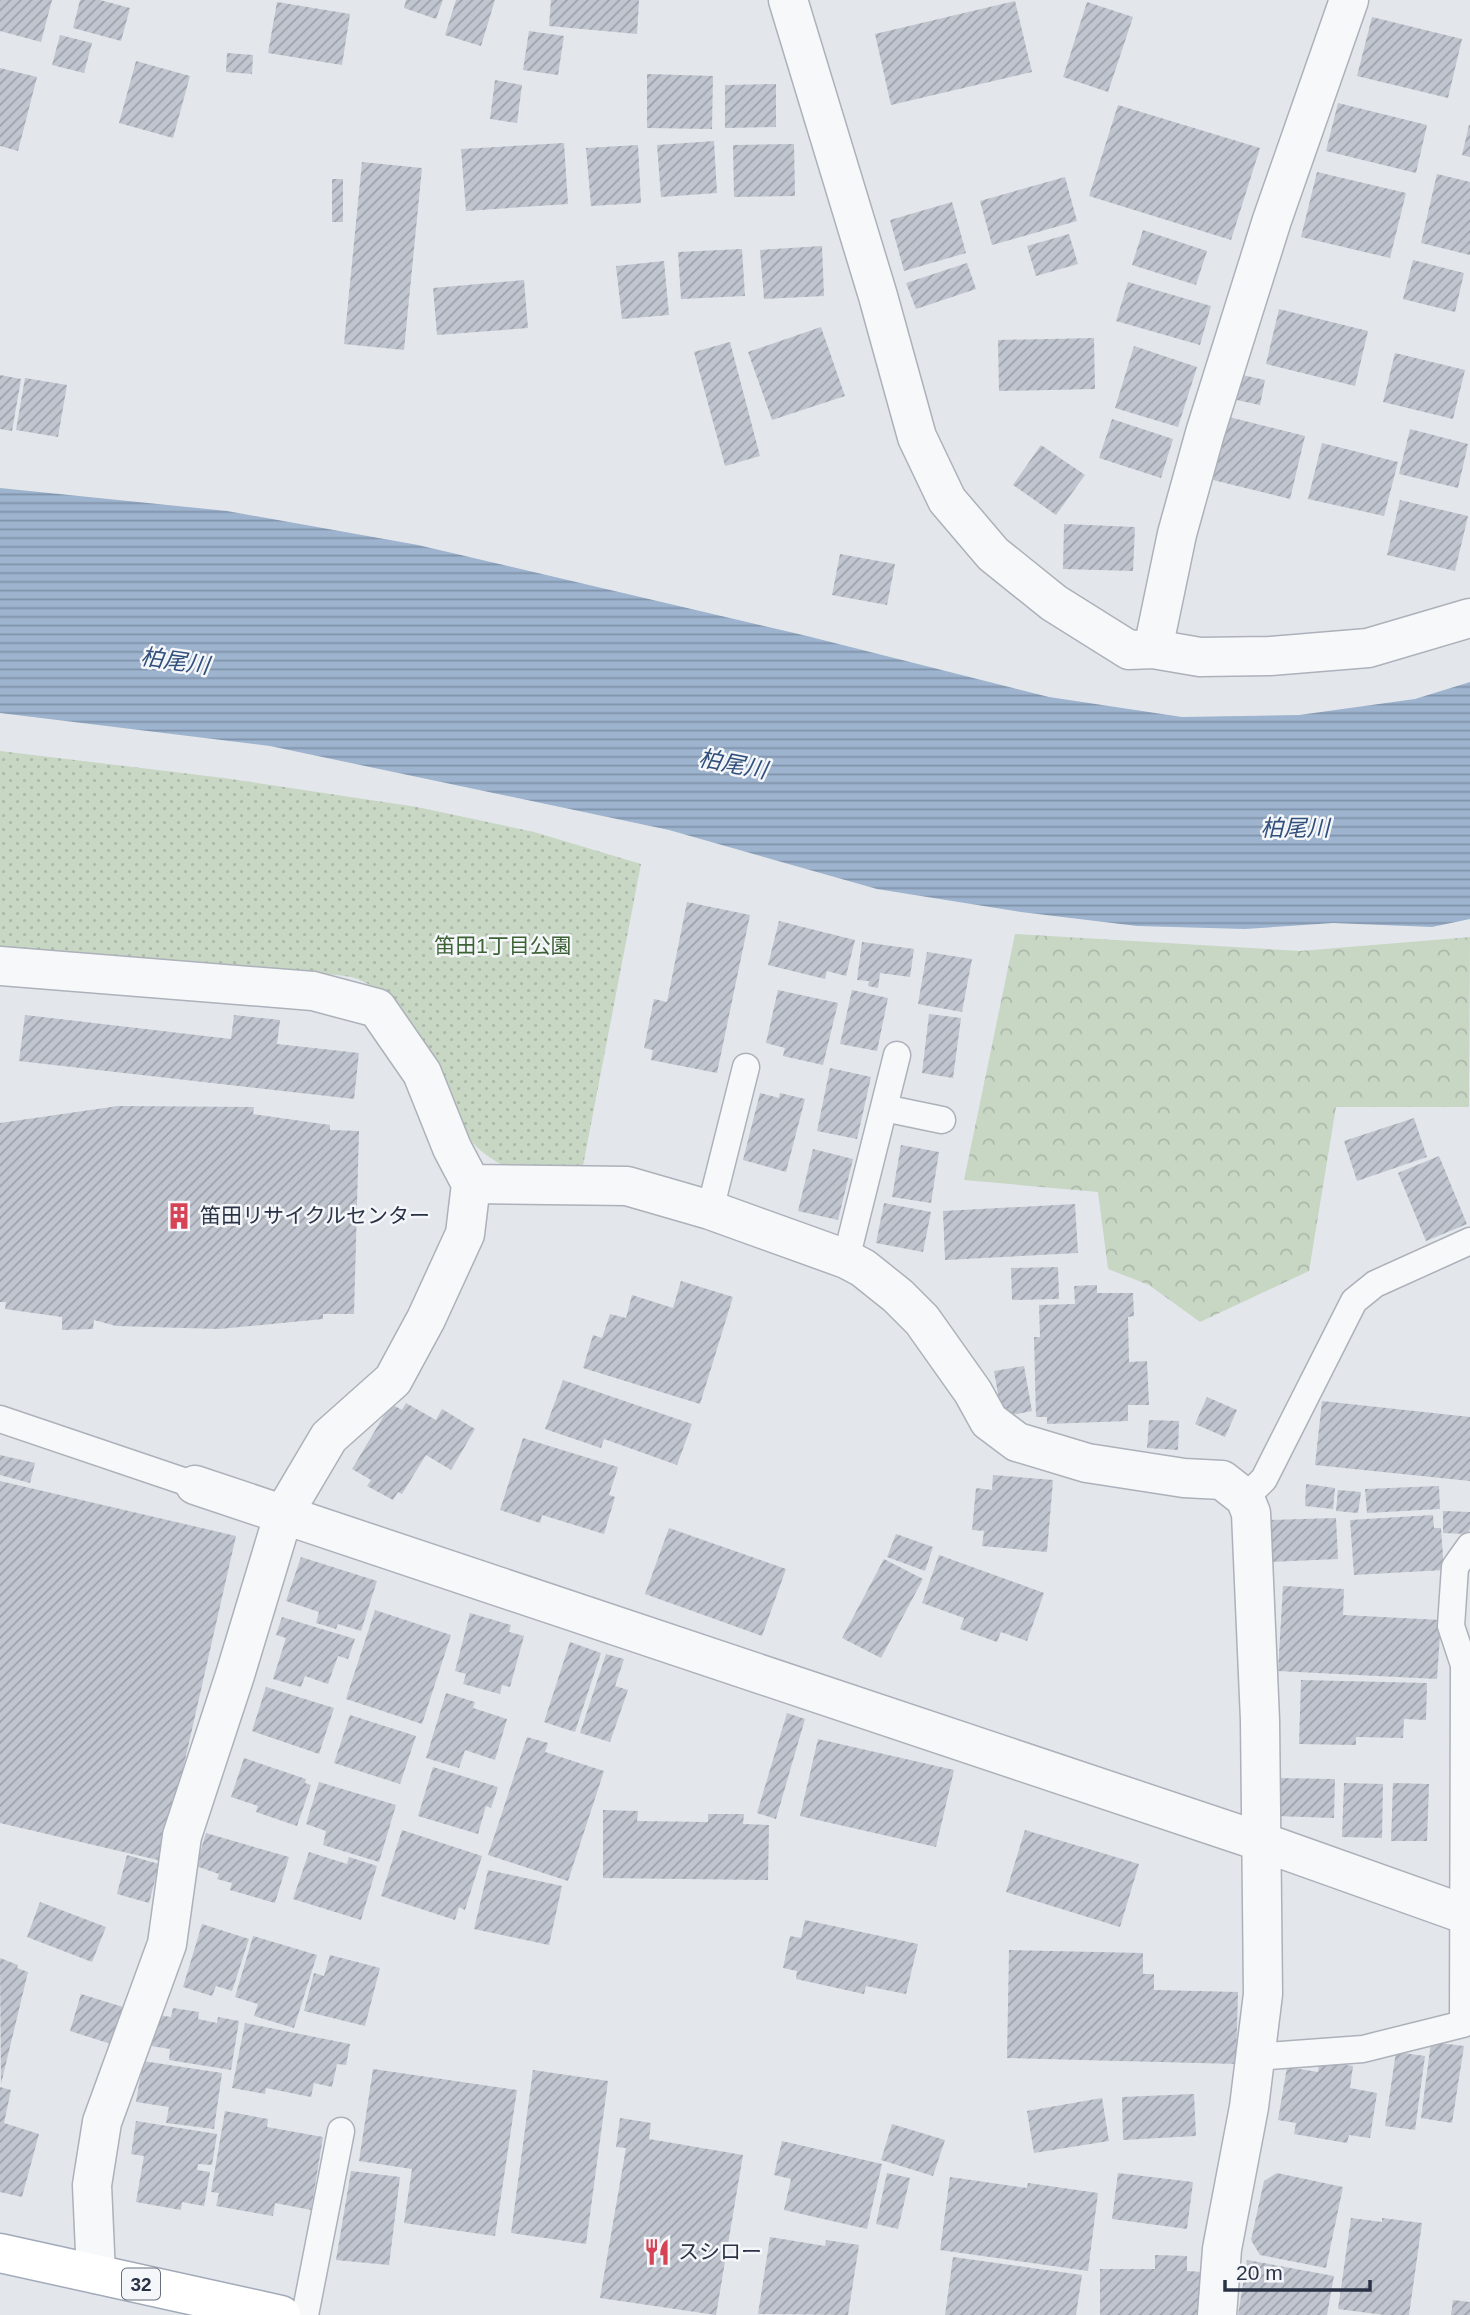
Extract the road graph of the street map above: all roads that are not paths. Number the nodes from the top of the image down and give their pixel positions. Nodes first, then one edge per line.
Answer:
1 (788, 0) edge
2 (1349, 0) edge
3 (1470, 618) edge
4 (1130, 652) junction
5 (0, 967) edge
6 (897, 1055) dead end
7 (746, 1067) dead end
8 (884, 1108) junction
9 (942, 1120) dead end
10 (471, 1184) junction
11 (710, 1210) junction
12 (1470, 1241) edge
13 (846, 1259) junction
14 (0, 1419) edge
15 (195, 1485) joint
16 (1245, 1498) junction
17 (284, 1513) junction
18 (1470, 1546) edge
19 (1262, 1842) junction
20 (1466, 1915) edge
21 (1255, 2057) junction
22 (341, 2131) dead end
23 (0, 2253) edge
24 (96, 2274) junction
25 (281, 2315) edge
26 (305, 2315) edge
27 (1217, 2315) edge

1 - 4 street
2 - 4 street
3 - 4 street
5 - 10 street
6 - 8 lane
7 - 11 lane
8 - 9 lane
8 - 13 lane
10 - 11 street
10 - 17 street
11 - 13 street
12 - 16 lane
13 - 16 street
14 - 15 lane
15 - 17 street
16 - 19 street
17 - 19 street
17 - 24 street
18 - 20 lane
19 - 20 street
19 - 21 street
20 - 21 lane
21 - 27 street
22 - 26 lane
23 - 24 main road, 32
24 - 25 main road, 32

